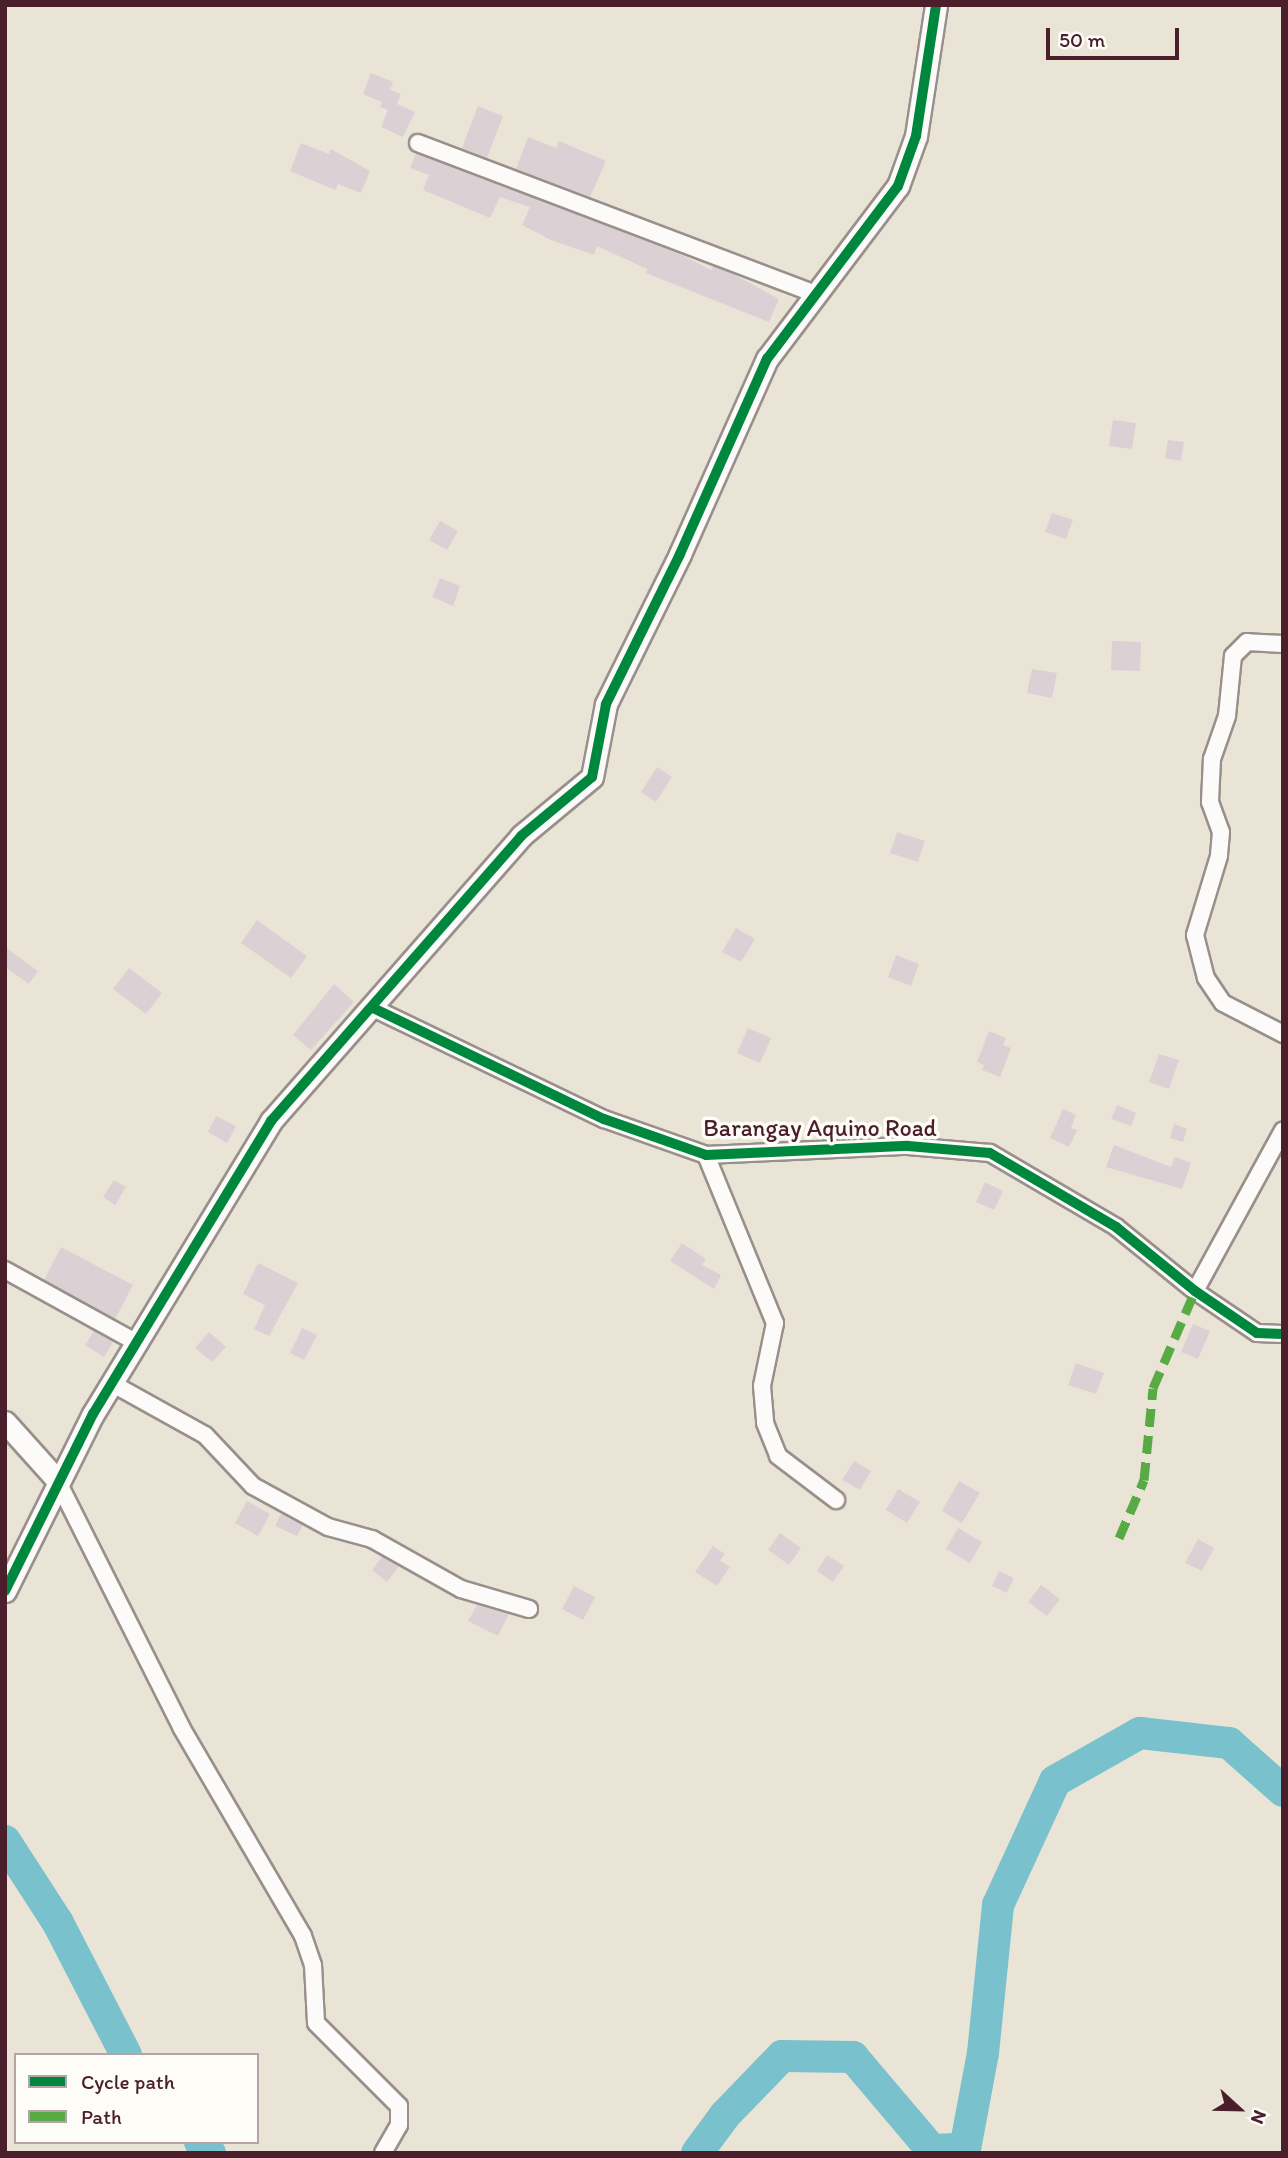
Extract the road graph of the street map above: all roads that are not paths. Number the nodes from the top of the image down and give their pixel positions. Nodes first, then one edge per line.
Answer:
1 (936, 5) edge
2 (418, 143) dead end
3 (815, 294) junction
4 (1283, 644) edge
5 (373, 1008) junction
6 (1283, 1034) edge
7 (1283, 1130) edge
8 (706, 1155) junction
9 (5, 1270) edge
10 (1195, 1291) junction
11 (1283, 1334) edge
12 (139, 1344) junction
13 (113, 1384) junction
14 (5, 1422) edge
15 (57, 1480) junction
16 (836, 1500) dead end
17 (5, 1591) edge
18 (529, 1609) dead end
19 (383, 2153) edge

1 - 3 street
2 - 3 street
3 - 5 street
4 - 6 street
5 - 8 street, Barangay Aquino Road
5 - 12 street
7 - 10 street
8 - 10 street, Barangay Aquino Road
8 - 16 street
9 - 12 street
10 - 11 street, Barangay Aquino Road
12 - 13 street
13 - 15 street
13 - 18 street
14 - 15 street
15 - 17 street
15 - 19 street

